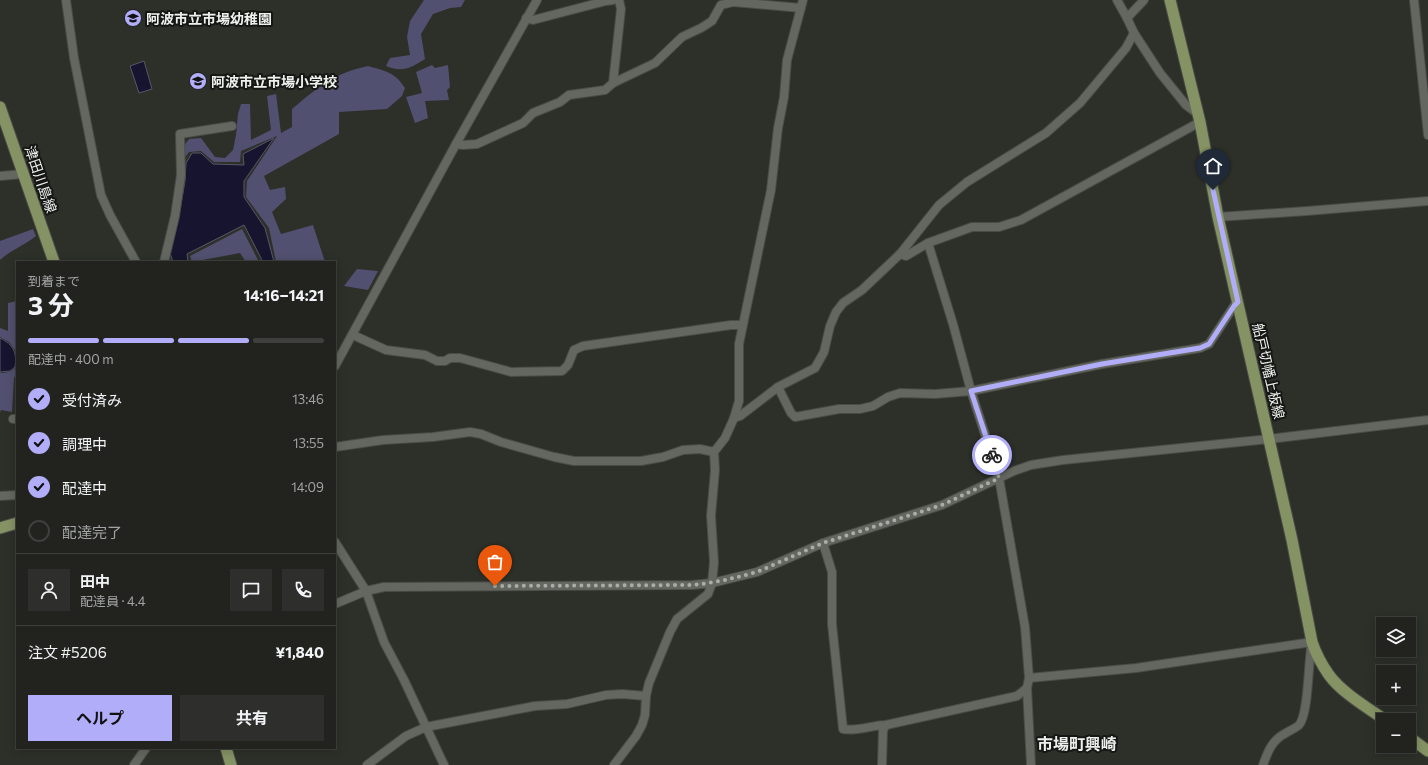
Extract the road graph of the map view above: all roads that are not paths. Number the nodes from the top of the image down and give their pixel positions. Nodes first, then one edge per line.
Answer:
1 (66, 0) edge
2 (537, 0) edge
3 (613, 0) edge
4 (618, 0) edge
5 (1118, 0) edge
6 (1144, 0) edge
7 (1170, 0) edge
8 (1414, 0) edge
9 (802, 4) edge
10 (526, 18) junction
11 (1127, 18) junction
12 (1134, 33) junction
13 (613, 82) junction
14 (1426, 106) edge
15 (0, 107) edge
16 (1199, 118) junction
17 (232, 126) dead end
18 (1428, 136) edge
19 (456, 144) junction
20 (23, 174) junction
21 (0, 176) edge
22 (1428, 200) edge
23 (1218, 217) junction
24 (928, 243) junction
25 (900, 254) junction
26 (54, 261) edge
27 (135, 261) edge
28 (164, 261) edge
29 (1238, 302) junction
30 (742, 325) junction
31 (353, 335) junction
32 (336, 364) edge
33 (778, 387) junction
34 (971, 391) junction
35 (734, 418) junction
36 (1428, 420) edge
37 (1269, 439) junction
38 (336, 447) edge
39 (714, 452) junction
40 (999, 478) junction
41 (0, 496) edge
42 (16, 496) edge
43 (16, 523) edge
44 (0, 528) edge
45 (823, 543) junction
46 (336, 544) edge
47 (712, 583) junction
48 (366, 591) junction
49 (336, 604) edge
50 (1312, 642) junction
51 (1030, 678) junction
52 (1027, 688) junction
53 (646, 696) junction
54 (1376, 714) edge
55 (886, 725) junction
56 (426, 727) junction
57 (1416, 742) edge
58 (145, 749) edge
59 (226, 749) edge
60 (1428, 751) edge
61 (134, 765) edge
62 (231, 765) edge
63 (367, 765) edge
64 (444, 765) edge
65 (614, 765) edge
66 (882, 765) edge
67 (1031, 765) edge
68 (1263, 765) edge

1 - 27 street
2 - 10 street
3 - 10 street
4 - 13 street
5 - 11 street
6 - 11 street
7 - 16 main road, 船戸切幡上板線
8 - 14 street
9 - 13 street
9 - 30 street
10 - 19 street
11 - 12 street
12 - 16 street
12 - 25 street
13 - 19 street
14 - 18 street
15 - 20 main road, 津田川島線
16 - 23 main road, 船戸切幡上板線
16 - 24 street
17 - 28 street
19 - 31 street
20 - 21 street
20 - 26 main road, 津田川島線
22 - 23 street
23 - 29 main road, 船戸切幡上板線
24 - 25 street
24 - 34 street
25 - 33 street
29 - 34 street
29 - 37 main road, 船戸切幡上板線
30 - 31 street
30 - 35 street
31 - 32 street
33 - 34 street
33 - 35 street
34 - 40 street
35 - 39 street
36 - 37 street
37 - 40 street
37 - 50 main road, 船戸切幡上板線
38 - 39 street
39 - 47 street
40 - 45 street
40 - 51 street
41 - 42 street
43 - 44 main road
45 - 47 street
45 - 55 street
46 - 48 street
47 - 48 street
47 - 53 street
48 - 49 street
48 - 56 street
50 - 51 street
50 - 54 main road, 船戸切幡上板線
50 - 68 street
51 - 52 street
52 - 55 street
52 - 67 street
53 - 56 street
53 - 65 street
55 - 66 street
56 - 63 street
56 - 64 street
57 - 60 main road
58 - 61 street
59 - 62 main road

